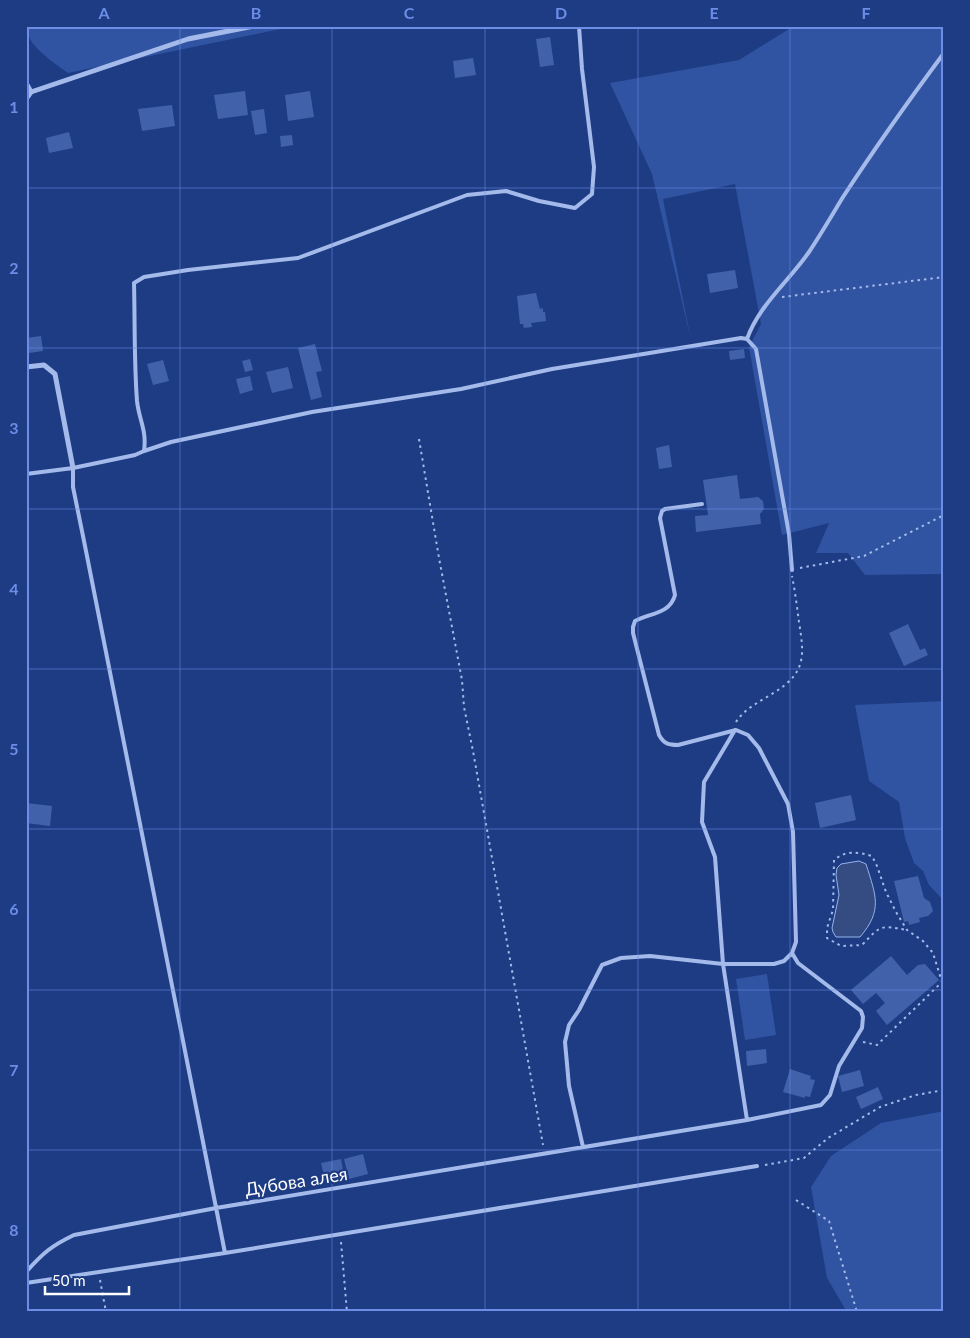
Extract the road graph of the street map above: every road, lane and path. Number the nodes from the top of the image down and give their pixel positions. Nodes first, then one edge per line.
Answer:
1 (254, 26) edge
2 (580, 26) edge
3 (944, 53) edge
4 (26, 83) edge
5 (31, 92) junction
6 (26, 99) edge
7 (944, 277) edge
8 (771, 299) junction
9 (747, 339) junction
10 (26, 367) edge
11 (419, 439) dead end
12 (144, 451) junction
13 (73, 468) junction
14 (26, 474) edge
15 (702, 504) dead end
16 (944, 514) edge
17 (792, 570) junction
18 (736, 730) junction
19 (907, 930) junction
20 (792, 953) junction
21 (723, 964) junction
22 (854, 1040) junction
23 (944, 1090) edge
24 (747, 1120) junction
25 (582, 1147) junction
26 (544, 1154) junction
27 (757, 1166) joint
28 (796, 1200) dead end
29 (216, 1208) junction
30 (340, 1234) junction
31 (225, 1253) junction
32 (26, 1272) edge
33 (98, 1273) junction
34 (26, 1283) edge
35 (106, 1312) edge
36 (347, 1312) edge
37 (857, 1312) edge

1 - 5 street
2 - 12 lane
3 - 8 lane
4 - 5 street
5 - 6 street
7 - 8 path
8 - 9 lane
9 - 12 lane
9 - 17 lane
10 - 13 street
11 - 26 path
12 - 13 lane
13 - 14 lane
13 - 29 lane
15 - 18 lane
16 - 17 path
17 - 18 path
18 - 20 lane
18 - 21 lane
19 - 19 path
19 - 22 path
20 - 21 lane
20 - 22 lane
21 - 24 lane
21 - 25 lane
22 - 24 lane, Дубова алея
23 - 27 path
24 - 25 lane, Дубова алея
25 - 26 lane, Дубова алея
26 - 29 lane, Дубова алея
27 - 30 lane
28 - 37 path
29 - 31 lane
29 - 32 lane, Дубова алея
30 - 31 lane
30 - 36 path
31 - 33 lane
33 - 34 lane
33 - 35 path

